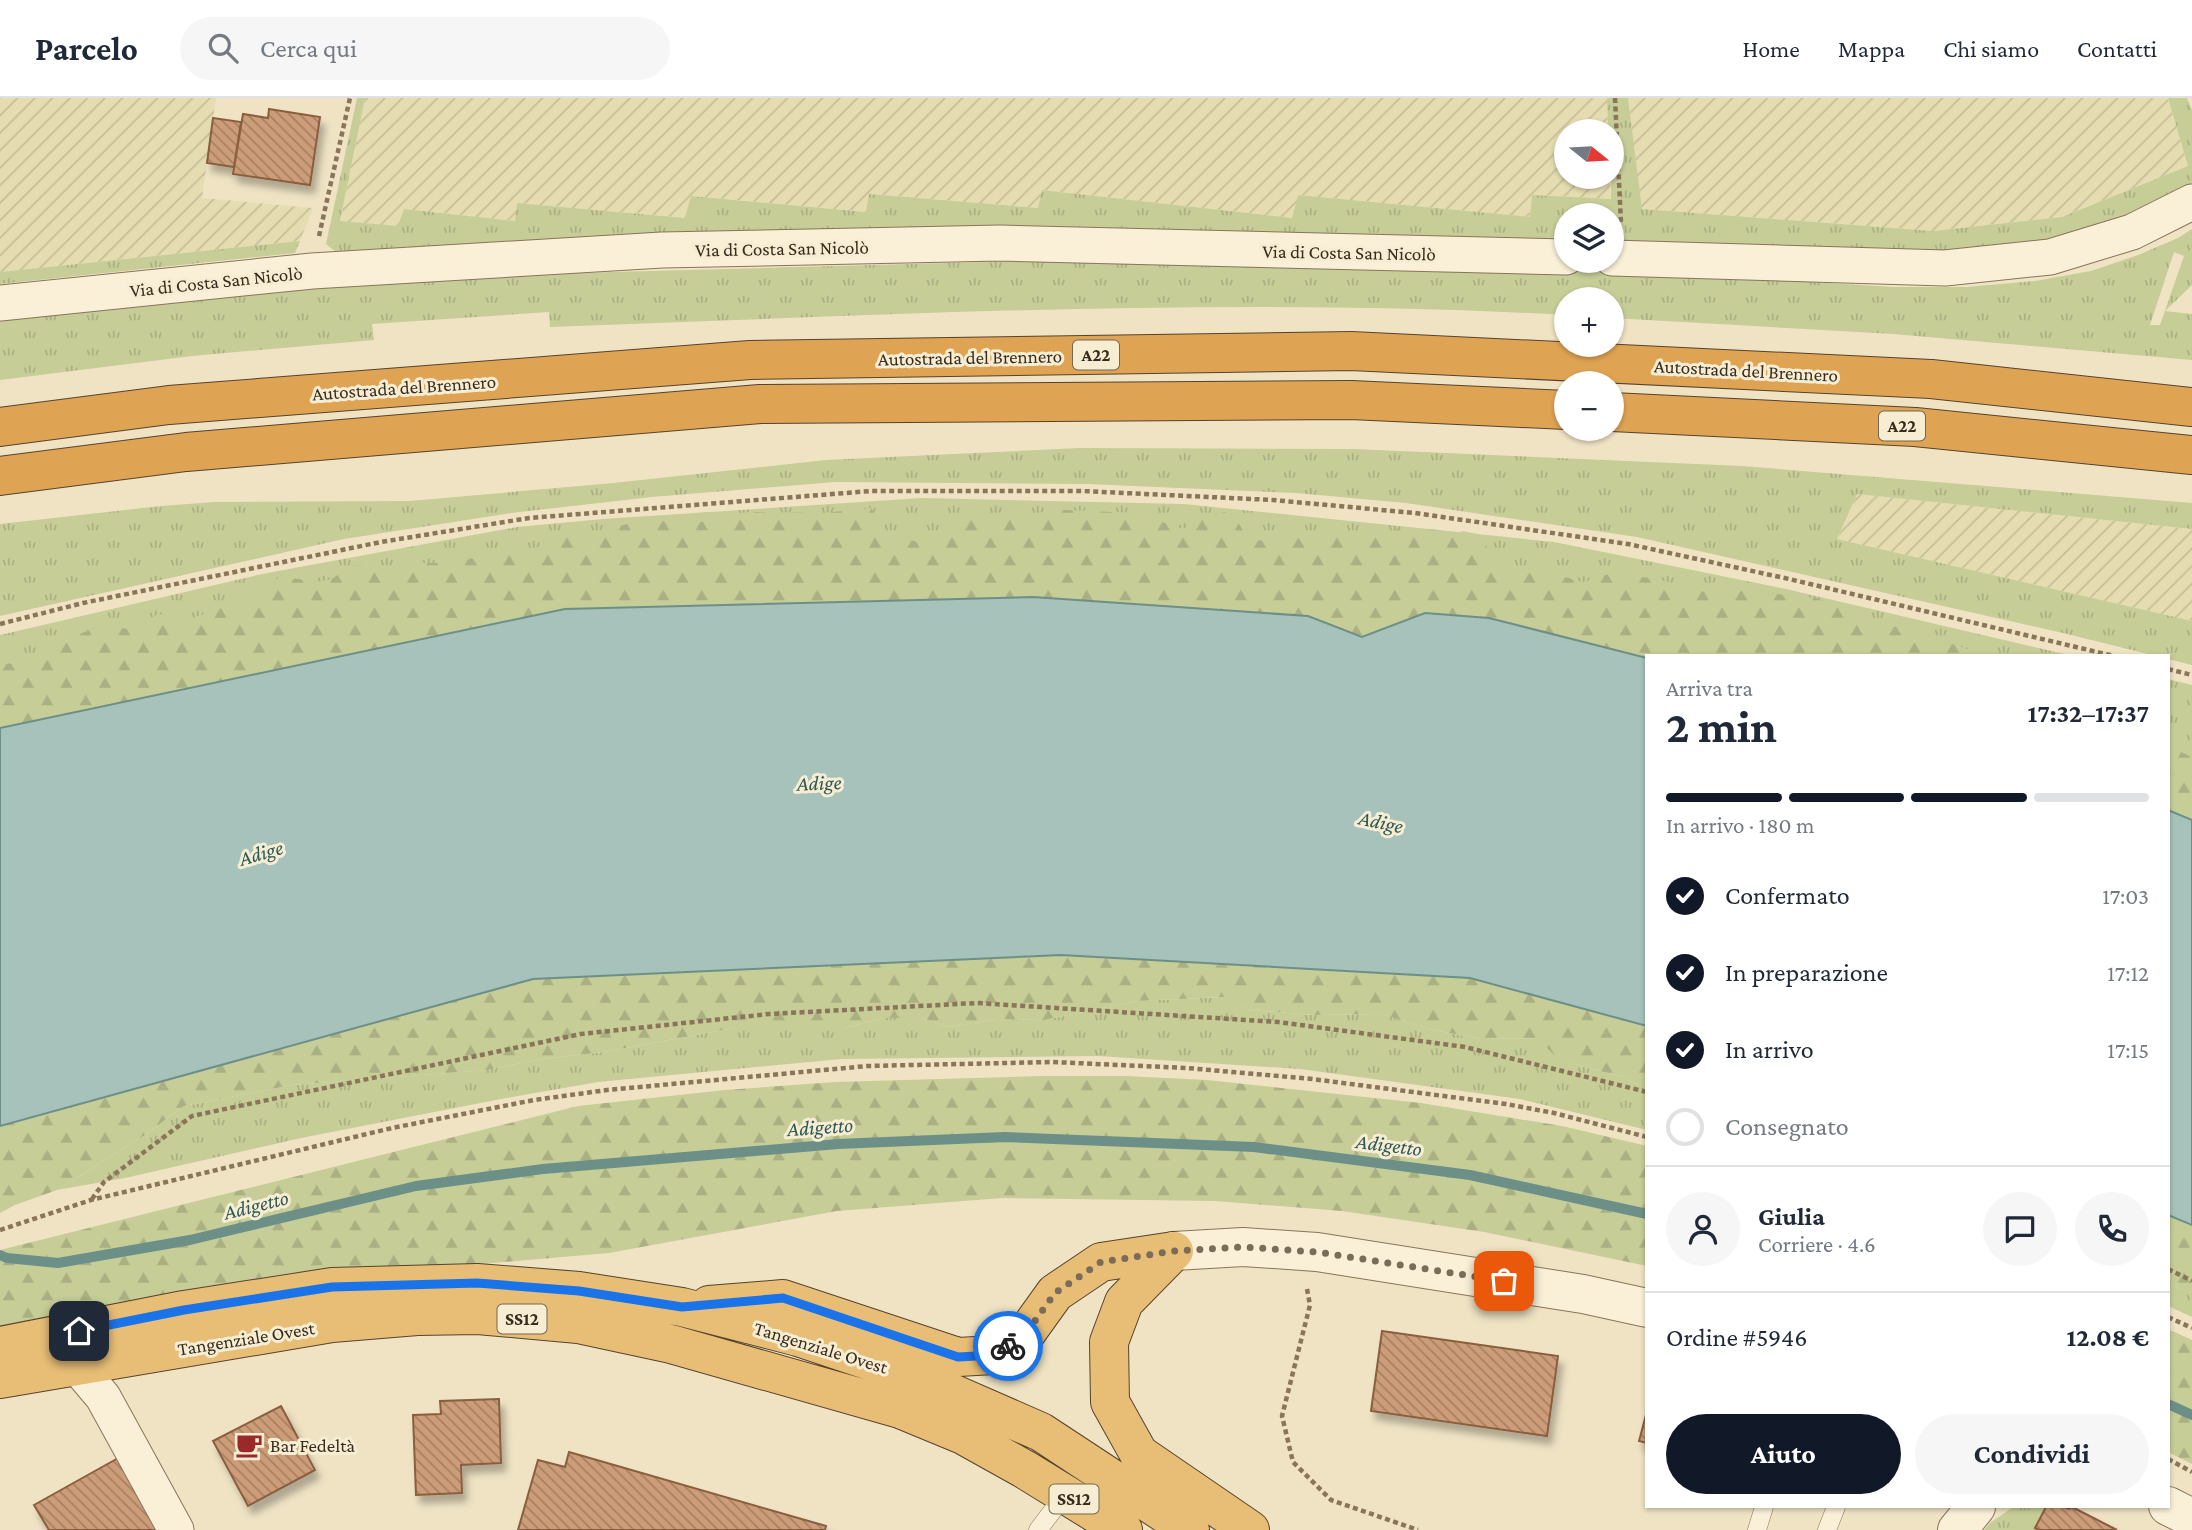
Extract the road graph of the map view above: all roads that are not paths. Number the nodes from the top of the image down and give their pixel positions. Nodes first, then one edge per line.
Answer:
1 (2192, 202) edge
2 (1554, 257) edge
3 (1624, 259) edge
4 (0, 303) edge
5 (2192, 407) edge
6 (1554, 409) edge
7 (1624, 413) edge
8 (0, 427) edge
9 (2192, 455) edge
10 (0, 476) edge
11 (1174, 1251) junction
12 (682, 1307) junction
13 (1645, 1308) edge
14 (0, 1346) edge
15 (76, 1365) junction
16 (0, 1379) edge
17 (1024, 1469) junction
18 (2170, 1507) edge
19 (1764, 1508) edge
20 (1836, 1508) edge
21 (1942, 1508) edge
22 (1975, 1508) edge
23 (2192, 1518) edge
24 (1058, 1522) edge
25 (176, 1530) edge
26 (1123, 1530) edge
27 (1190, 1530) edge
28 (1250, 1530) edge
29 (1757, 1530) edge
30 (1827, 1530) edge
31 (1941, 1530) edge
32 (1957, 1530) edge

1 - 3 street
2 - 4 street, Via di Costa San Nicolò
5 - 8 highway, Autostrada del Brennero / A22
6 - 10 highway
7 - 9 highway, A22
11 - 12 highway
11 - 13 street
11 - 28 highway
12 - 14 highway, Tangenziale Ovest / SS12
12 - 27 highway, Tangenziale Ovest / SS12
15 - 16 highway, Tangenziale Ovest / SS12
15 - 17 highway, Tangenziale Ovest / SS12
15 - 25 street
17 - 24 highway
17 - 26 highway, Tangenziale Ovest / SS12
18 - 23 street
19 - 29 lane
20 - 30 lane
21 - 31 street
22 - 32 street

